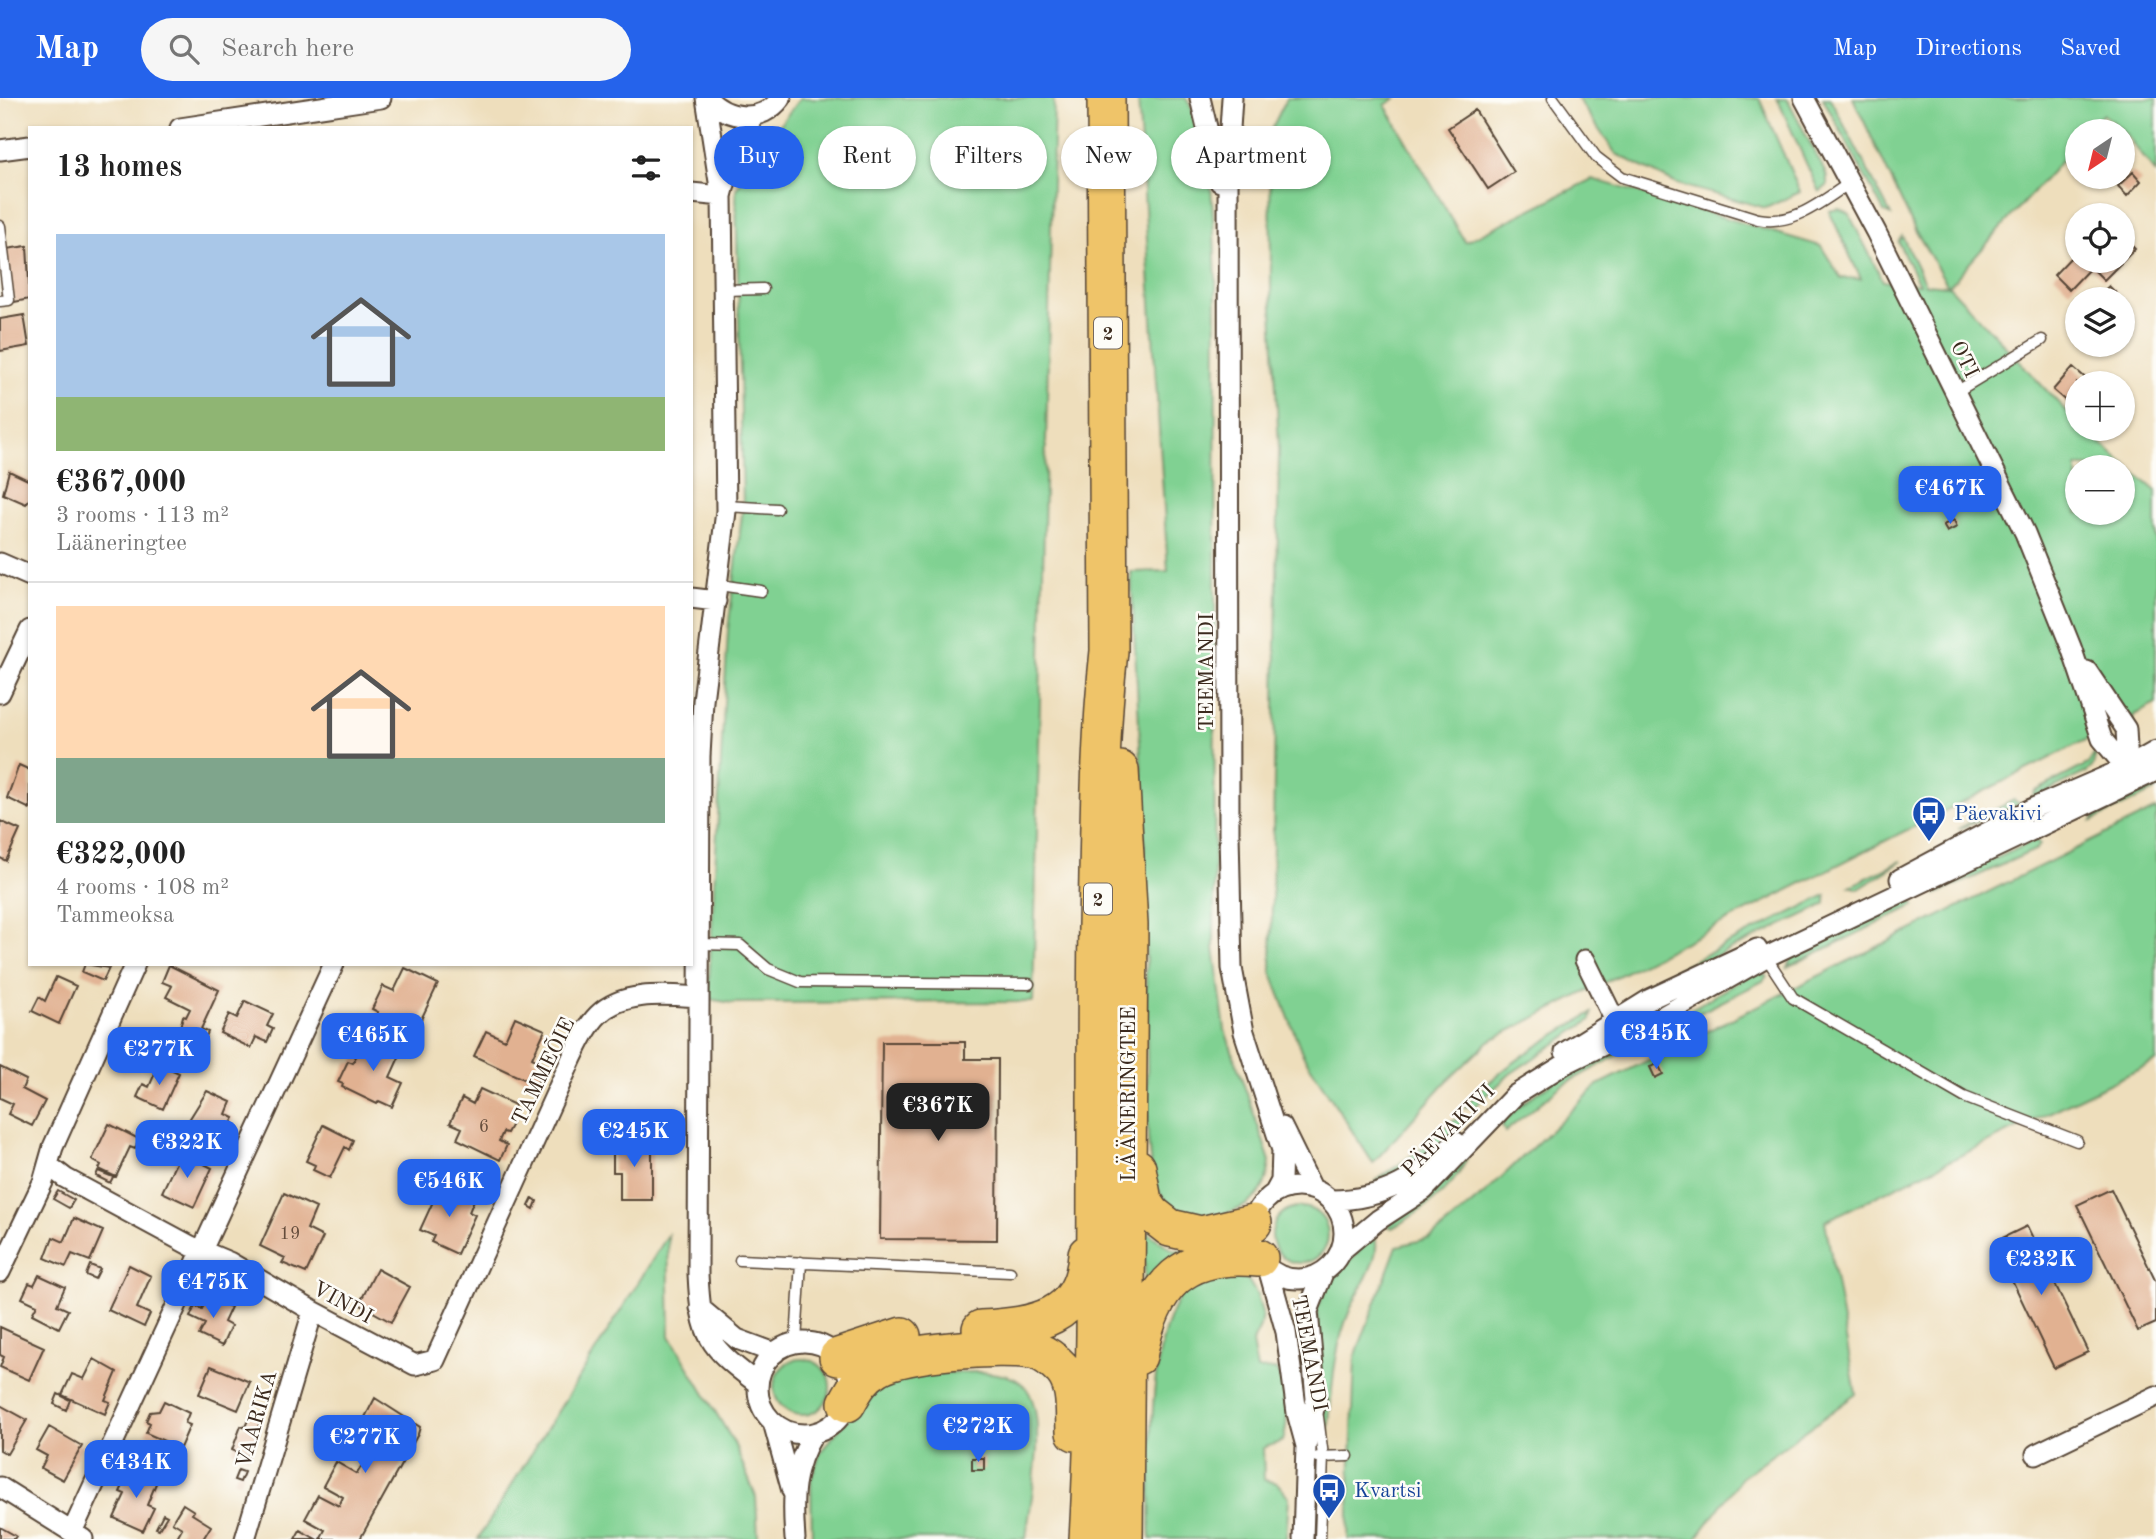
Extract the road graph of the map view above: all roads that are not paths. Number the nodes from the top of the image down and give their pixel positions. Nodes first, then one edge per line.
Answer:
1 (381, 98) edge
2 (707, 98) edge
3 (781, 98) edge
4 (1106, 98) edge
5 (1200, 98) edge
6 (1232, 98) edge
7 (1553, 98) edge
8 (1804, 98) edge
9 (754, 116) junction
10 (217, 126) edge
11 (28, 146) edge
12 (0, 150) edge
13 (1851, 183) junction
14 (693, 193) edge
15 (722, 196) junction
16 (0, 226) edge
17 (1228, 231) junction
18 (763, 289) dead end
19 (724, 290) junction
20 (0, 301) edge
21 (2042, 340) dead end
22 (1956, 392) junction
23 (726, 506) junction
24 (777, 509) dead end
25 (0, 563) edge
26 (28, 575) edge
27 (761, 591) dead end
28 (717, 593) junction
29 (693, 598) edge
30 (28, 635) edge
31 (1109, 650) junction
32 (0, 693) edge
33 (2156, 751) edge
34 (2156, 771) edge
35 (2132, 774) junction
36 (695, 859) edge
37 (699, 944) junction
38 (1766, 957) junction
39 (1585, 960) dead end
40 (134, 966) edge
41 (333, 966) edge
42 (1029, 984) dead end
43 (699, 997) junction
44 (1619, 1029) junction
45 (1270, 1108) junction
46 (1129, 1118) junction
47 (2077, 1141) dead end
48 (1095, 1148) junction
49 (48, 1165) junction
50 (1312, 1188) junction
51 (1275, 1192) junction
52 (1331, 1200) junction
53 (1260, 1250) junction
54 (1342, 1250) junction
55 (202, 1251) junction
56 (740, 1260) dead end
57 (801, 1262) junction
58 (0, 1272) edge
59 (1010, 1272) dead end
60 (1323, 1272) junction
61 (699, 1307) junction
62 (313, 1311) junction
63 (796, 1342) junction
64 (775, 1353) junction
65 (838, 1357) junction
66 (435, 1360) joint
67 (758, 1384) junction
68 (2156, 1396) edge
69 (847, 1403) junction
70 (773, 1422) junction
71 (814, 1433) junction
72 (1312, 1453) junction
73 (1127, 1454) junction
74 (2036, 1454) dead end
75 (1348, 1456) dead end
76 (0, 1487) edge
77 (792, 1492) junction
78 (78, 1535) edge
79 (245, 1539) edge
80 (795, 1539) edge
81 (1081, 1539) edge
82 (1088, 1539) edge
83 (1124, 1539) edge
84 (1303, 1539) edge
85 (1321, 1539) edge

1 - 10 street
2 - 9 street
2 - 15 street
3 - 9 street
4 - 31 highway, LÄÄNERINGTEE / 2
5 - 17 street, TEEMANDI
6 - 17 street, TEEMANDI
7 - 13 lane
8 - 13 street, OTI
9 - 15 street
11 - 12 street
13 - 22 street, OTI
14 - 15 street
15 - 19 street
16 - 20 lane
17 - 45 street, TEEMANDI
18 - 19 lane
19 - 23 street
21 - 22 lane
22 - 35 street, OTI
23 - 24 lane
23 - 28 street
25 - 26 street
27 - 28 lane
28 - 29 street
28 - 36 street
30 - 32 street
31 - 46 highway, LÄÄNERINGTEE / 2
31 - 48 highway, LÄÄNERINGTEE / 2
33 - 35 street, PÄEVAKIVI
34 - 35 street, PÄEVAKIVI
35 - 38 street, PÄEVAKIVI
35 - 44 street, PÄEVAKIVI
36 - 37 street
37 - 42 lane
37 - 43 street
38 - 44 street, PÄEVAKIVI
38 - 47 lane
39 - 44 street
40 - 49 street
41 - 55 street
43 - 61 street
43 - 66 street, TAMMEÕIE
44 - 52 street, PÄEVAKIVI
44 - 54 street, PÄEVAKIVI
45 - 50 street, TEEMANDI
45 - 51 street, TEEMANDI
46 - 53 highway
46 - 73 highway, LÄÄNERINGTEE / 2
48 - 65 highway
48 - 82 highway, LÄÄNERINGTEE / 2
49 - 55 street, VINDI
49 - 58 street
50 - 51 street
50 - 52 street
51 - 53 street, TEEMANDI
52 - 54 street
53 - 60 street, TEEMANDI
53 - 72 street, TEEMANDI
53 - 73 highway
54 - 60 street, TEEMANDI
55 - 62 street, VINDI
55 - 78 street
56 - 57 lane
57 - 59 lane
57 - 63 lane
60 - 72 street, TEEMANDI
61 - 64 street
61 - 67 street
62 - 66 street, VINDI
62 - 79 street, VAARIKA
63 - 64 street
63 - 65 street
64 - 67 street
65 - 69 street
67 - 70 street
68 - 74 street
69 - 71 street
69 - 81 highway
70 - 71 street
70 - 77 street
71 - 77 street
72 - 75 lane
72 - 84 street, TEEMANDI
72 - 85 lane
73 - 83 highway, LÄÄNERINGTEE / 2
76 - 78 street
77 - 80 street

